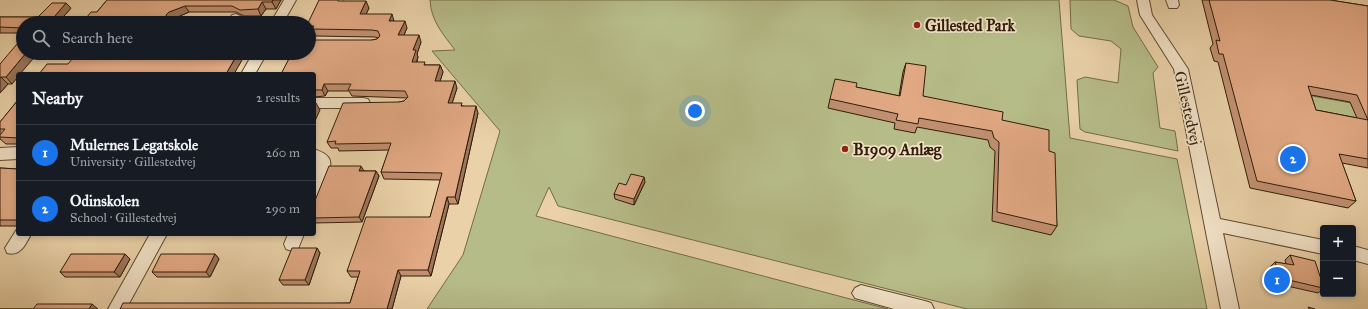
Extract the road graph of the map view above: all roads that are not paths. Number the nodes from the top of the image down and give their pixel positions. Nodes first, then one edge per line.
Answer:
1 (290, 0) edge
2 (1143, 0) edge
3 (281, 16) edge
4 (256, 60) edge
5 (249, 72) edge
6 (316, 103) edge
7 (373, 103) edge
8 (0, 154) edge
9 (16, 154) edge
10 (316, 156) edge
11 (316, 188) edge
12 (1212, 224) junction
13 (22, 236) edge
14 (158, 236) edge
15 (1320, 246) edge
16 (13, 248) dead end
17 (1356, 254) edge
18 (1368, 257) edge
19 (861, 292) dead end
20 (117, 309) edge
21 (925, 309) edge
22 (1230, 309) edge

1 - 3 street
2 - 12 street, Gillestedvej
4 - 5 street
6 - 7 street
8 - 9 street
10 - 11 street
12 - 15 street
12 - 22 street, Gillestedvej
13 - 16 street
14 - 20 street
17 - 18 street
19 - 21 street

